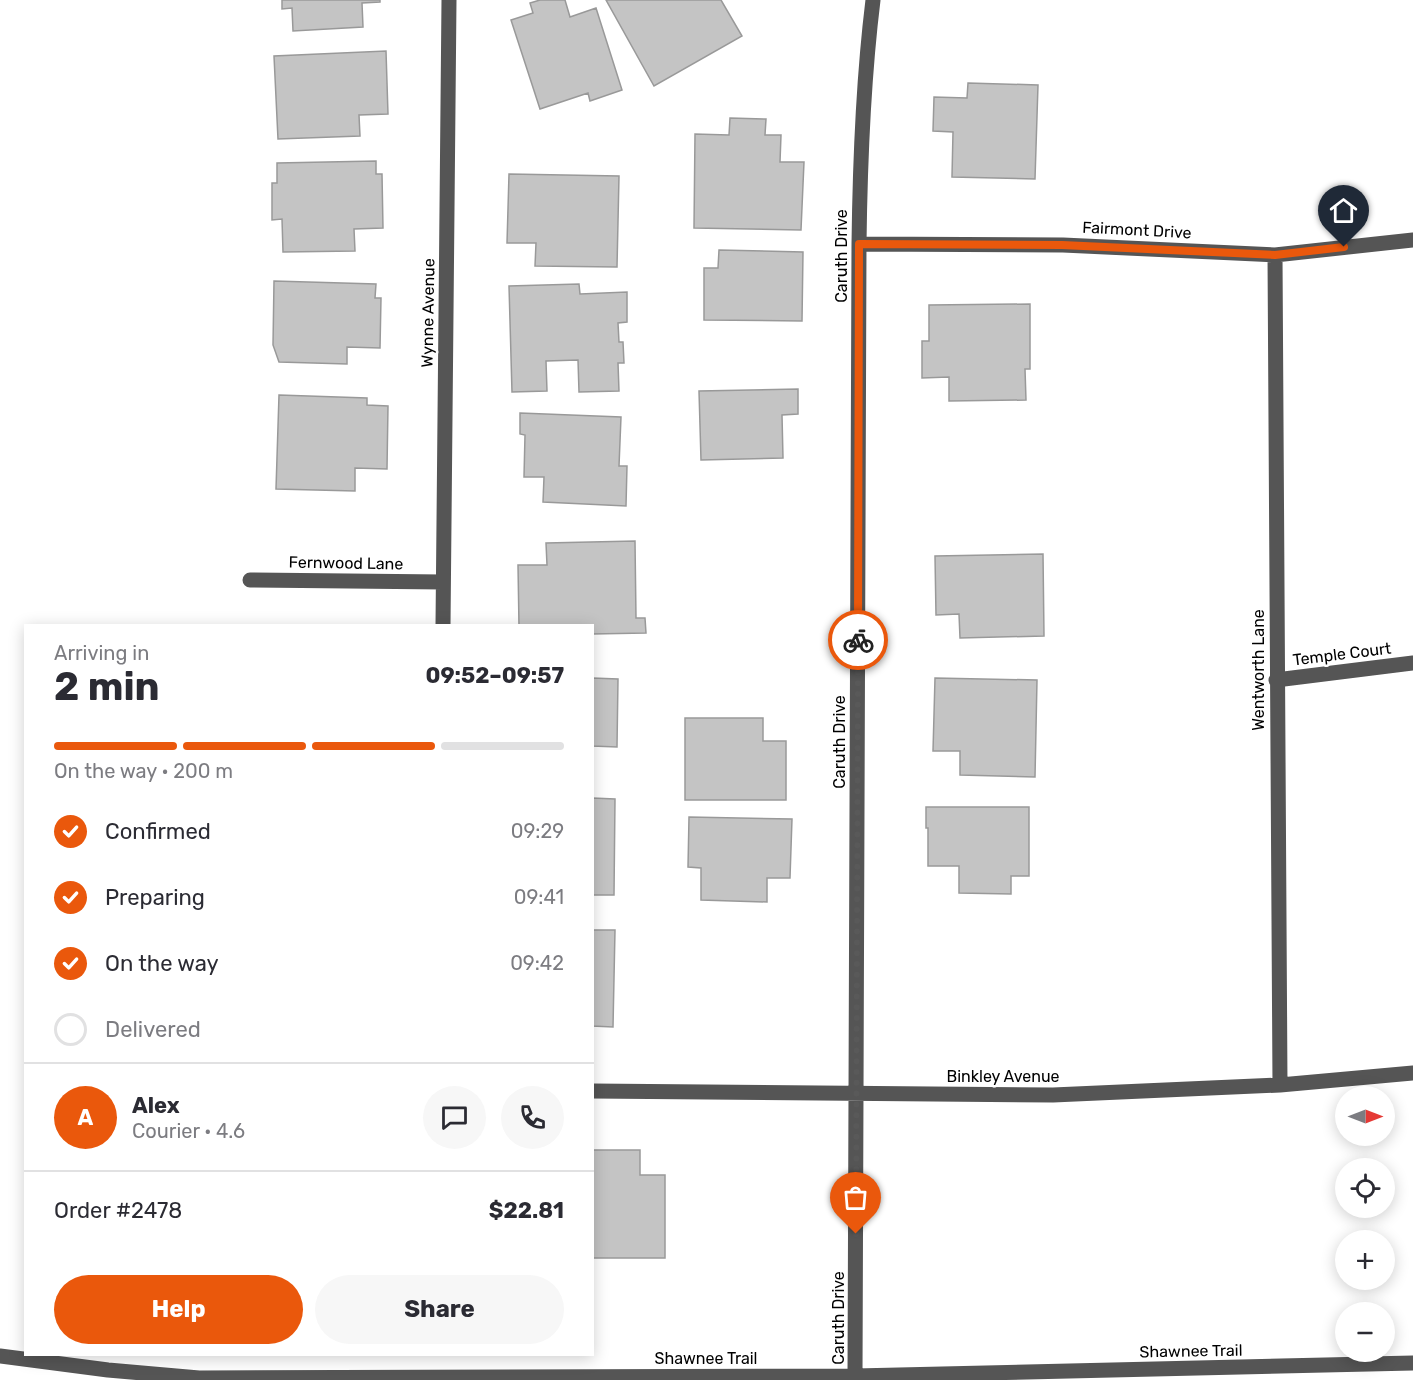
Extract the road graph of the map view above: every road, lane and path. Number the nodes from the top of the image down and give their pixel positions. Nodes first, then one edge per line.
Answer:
1 (449, 0) edge
2 (873, 0) edge
3 (1413, 240) edge
4 (859, 244) junction
5 (1275, 255) junction
6 (250, 580) dead end
7 (443, 582) junction
8 (443, 624) edge
9 (1413, 663) edge
10 (1276, 680) junction
11 (1413, 1073) edge
12 (1280, 1085) junction
13 (594, 1091) edge
14 (856, 1093) junction
15 (0, 1356) edge
16 (1413, 1363) edge
17 (855, 1376) junction

1 - 7 street, Wynne Avenue
2 - 4 street, Caruth Drive
3 - 5 street, Fairmont Drive
4 - 5 street, Fairmont Drive
4 - 14 street, Caruth Drive
5 - 10 street, Wentworth Lane
6 - 7 street, Fernwood Lane
7 - 8 street, Wynne Avenue
9 - 10 street, Temple Court
10 - 12 street, Wentworth Lane
11 - 12 street, Binkley Avenue
12 - 14 street, Binkley Avenue
13 - 14 street, Binkley Avenue
14 - 17 street, Caruth Drive
15 - 17 street, Shawnee Trail
16 - 17 street, Shawnee Trail

